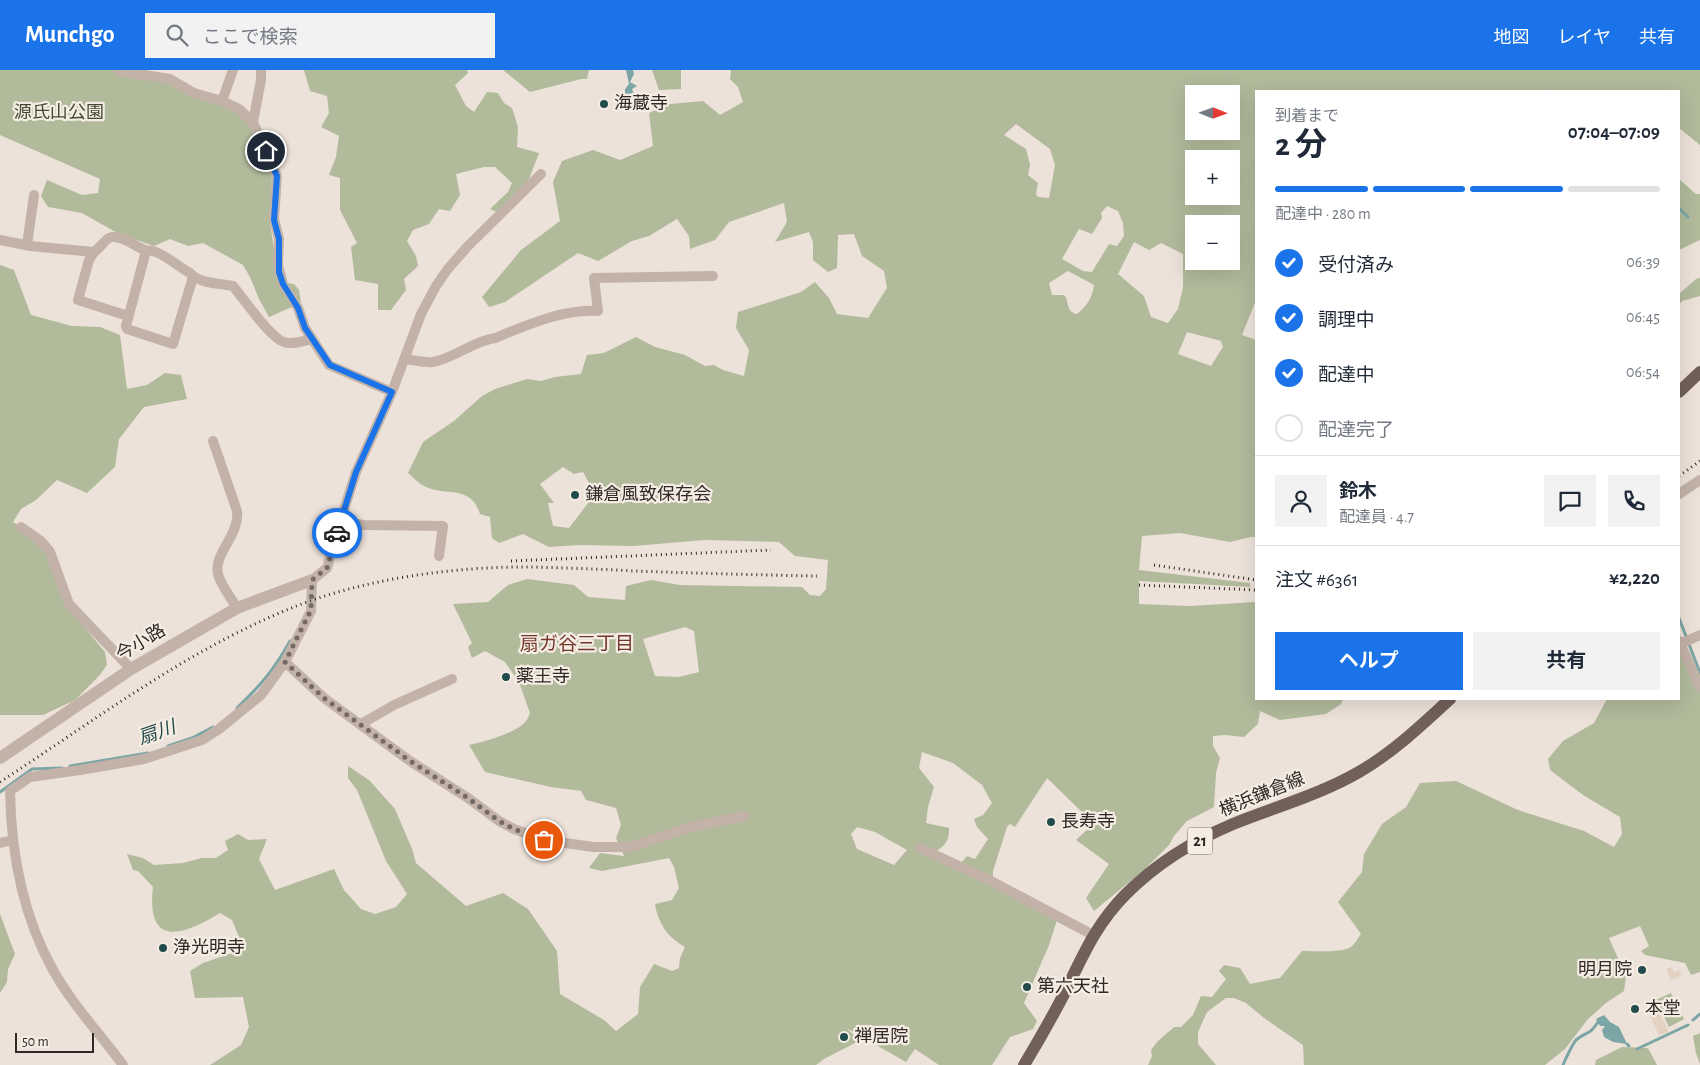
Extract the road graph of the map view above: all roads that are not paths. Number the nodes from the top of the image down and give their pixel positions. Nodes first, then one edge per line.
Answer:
1 (233, 70) edge
2 (261, 70) edge
3 (119, 71) dead end
4 (172, 75) edge
5 (222, 101) junction
6 (253, 122) junction
7 (541, 174) dead end
8 (34, 195) dead end
9 (0, 240) edge
10 (27, 245) junction
11 (146, 251) junction
12 (94, 252) junction
13 (713, 276) dead end
14 (193, 277) junction
15 (128, 316) junction
16 (312, 338) junction
17 (405, 359) junction
18 (1700, 372) edge
19 (1680, 391) edge
20 (392, 392) junction
21 (213, 440) dead end
22 (1700, 480) edge
23 (1680, 493) edge
24 (340, 522) junction
25 (21, 527) dead end
26 (439, 556) dead end
27 (312, 580) junction
28 (237, 608) junction
29 (1687, 640) edge
30 (285, 662) junction
31 (131, 669) junction
32 (452, 679) dead end
33 (1700, 687) edge
34 (1449, 700) edge
35 (361, 724) junction
36 (0, 758) edge
37 (745, 816) dead end
38 (13, 840) junction
39 (0, 843) edge
40 (920, 848) dead end
41 (1093, 935) junction
42 (123, 1065) edge
43 (1024, 1065) edge

1 - 5 street
2 - 6 street
3 - 4 street
4 - 5 street
5 - 6 street
6 - 16 street
7 - 17 street
8 - 10 street
9 - 10 street
10 - 12 street
11 - 12 street
11 - 14 street
11 - 15 street
12 - 15 street
13 - 17 street
14 - 15 street
14 - 16 street
16 - 20 street
17 - 20 street
18 - 19 main road
20 - 24 street
21 - 28 street
22 - 23 street
24 - 26 street
24 - 27 street
25 - 31 street
27 - 28 street, 今小路
27 - 30 street
28 - 31 street, 今小路
29 - 33 street
30 - 35 street
30 - 38 street
31 - 36 street, 今小路
32 - 35 street
34 - 41 main road, 横浜鎌倉線 / 21
35 - 37 street
38 - 39 street
38 - 42 street
40 - 41 street
41 - 43 main road, 横浜鎌倉線 / 21

